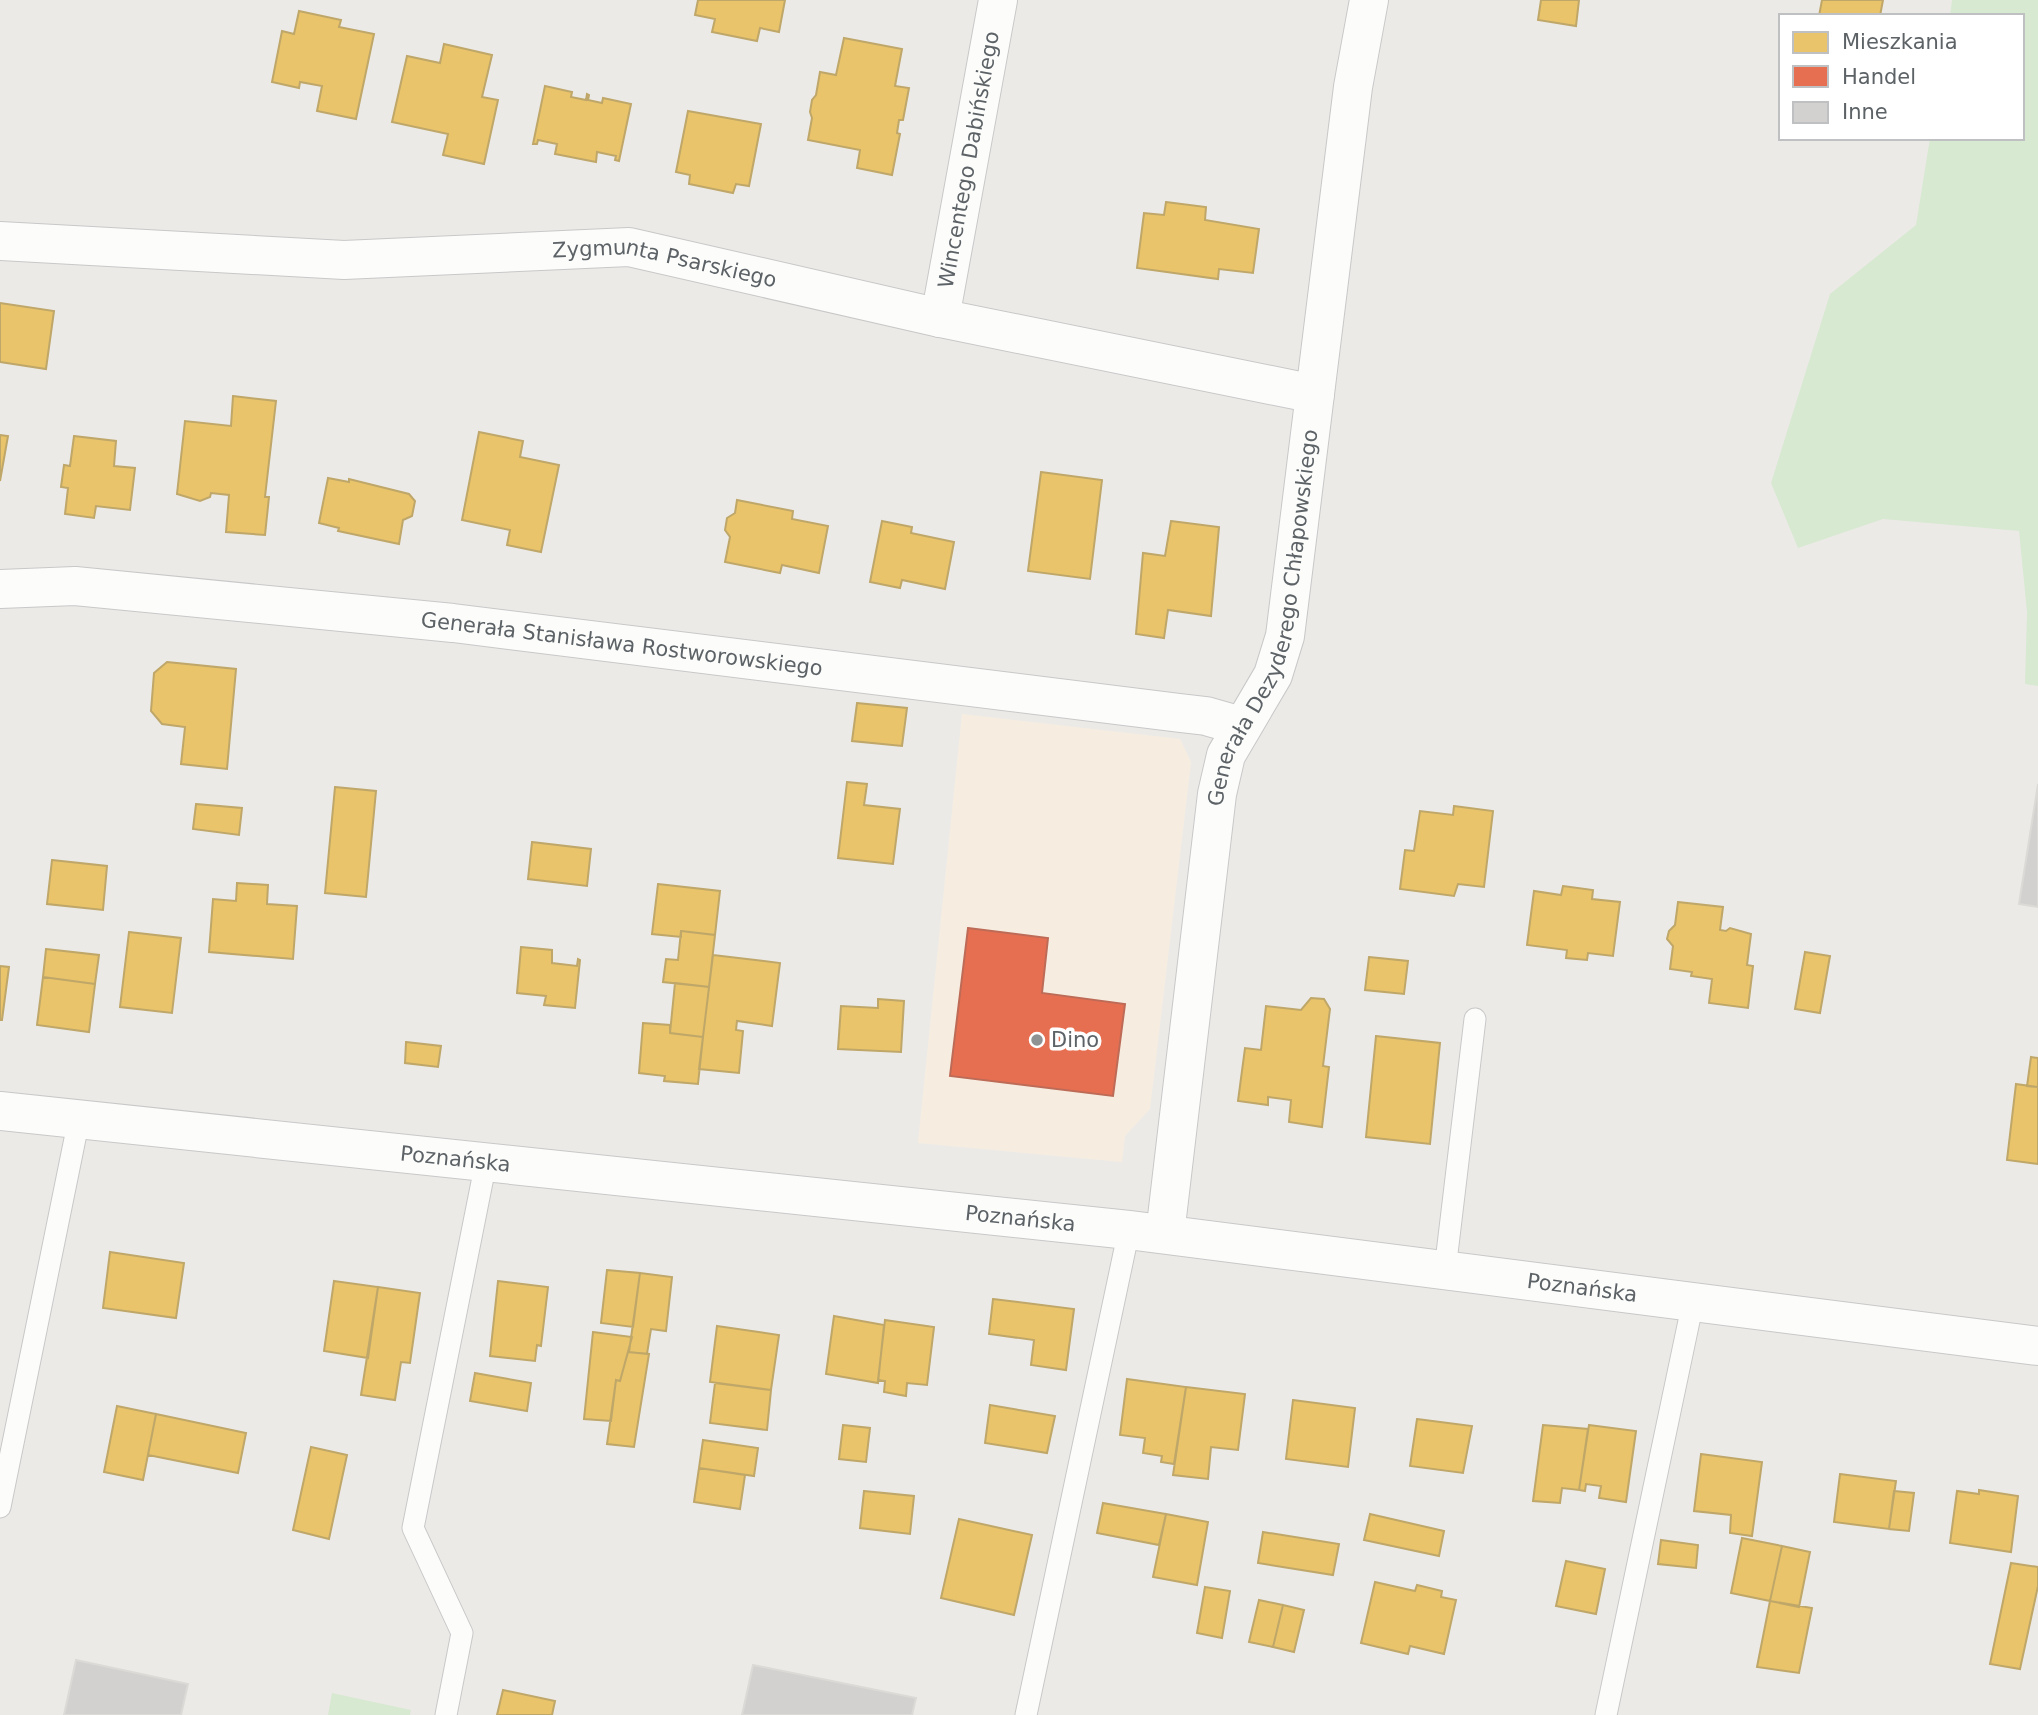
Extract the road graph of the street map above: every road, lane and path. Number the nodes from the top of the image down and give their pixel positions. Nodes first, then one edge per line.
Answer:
1 (998, 0) edge
2 (1369, 0) edge
3 (0, 240) edge
4 (940, 318) junction
5 (1315, 394) junction
6 (0, 589) edge
7 (1241, 726) junction
8 (1475, 1019) dead end
9 (0, 1111) edge
10 (79, 1119) junction
11 (486, 1162) junction
12 (1147, 1232) junction
13 (1446, 1270) junction
14 (1693, 1302) junction
15 (2038, 1346) edge
16 (0, 1507) edge
17 (446, 1715) edge
18 (1026, 1715) edge
19 (1606, 1715) edge

1 - 4 street, Wincentego Dabińskiego
2 - 5 street, Generała Dezyderego Chłapowskiego
3 - 4 street, Zygmunta Psarskiego
4 - 5 street, Zygmunta Psarskiego
5 - 7 street, Generała Dezyderego Chłapowskiego
6 - 7 street, Generała Stanisława Rostworowskiego
7 - 12 street, Generała Dezyderego Chłapowskiego
8 - 13 lane
9 - 10 street, Poznańska
10 - 11 street, Poznańska
10 - 16 lane
11 - 12 street, Poznańska
11 - 17 lane
12 - 13 street, Poznańska
12 - 18 lane
13 - 14 street, Poznańska
14 - 15 street, Poznańska
14 - 19 lane

